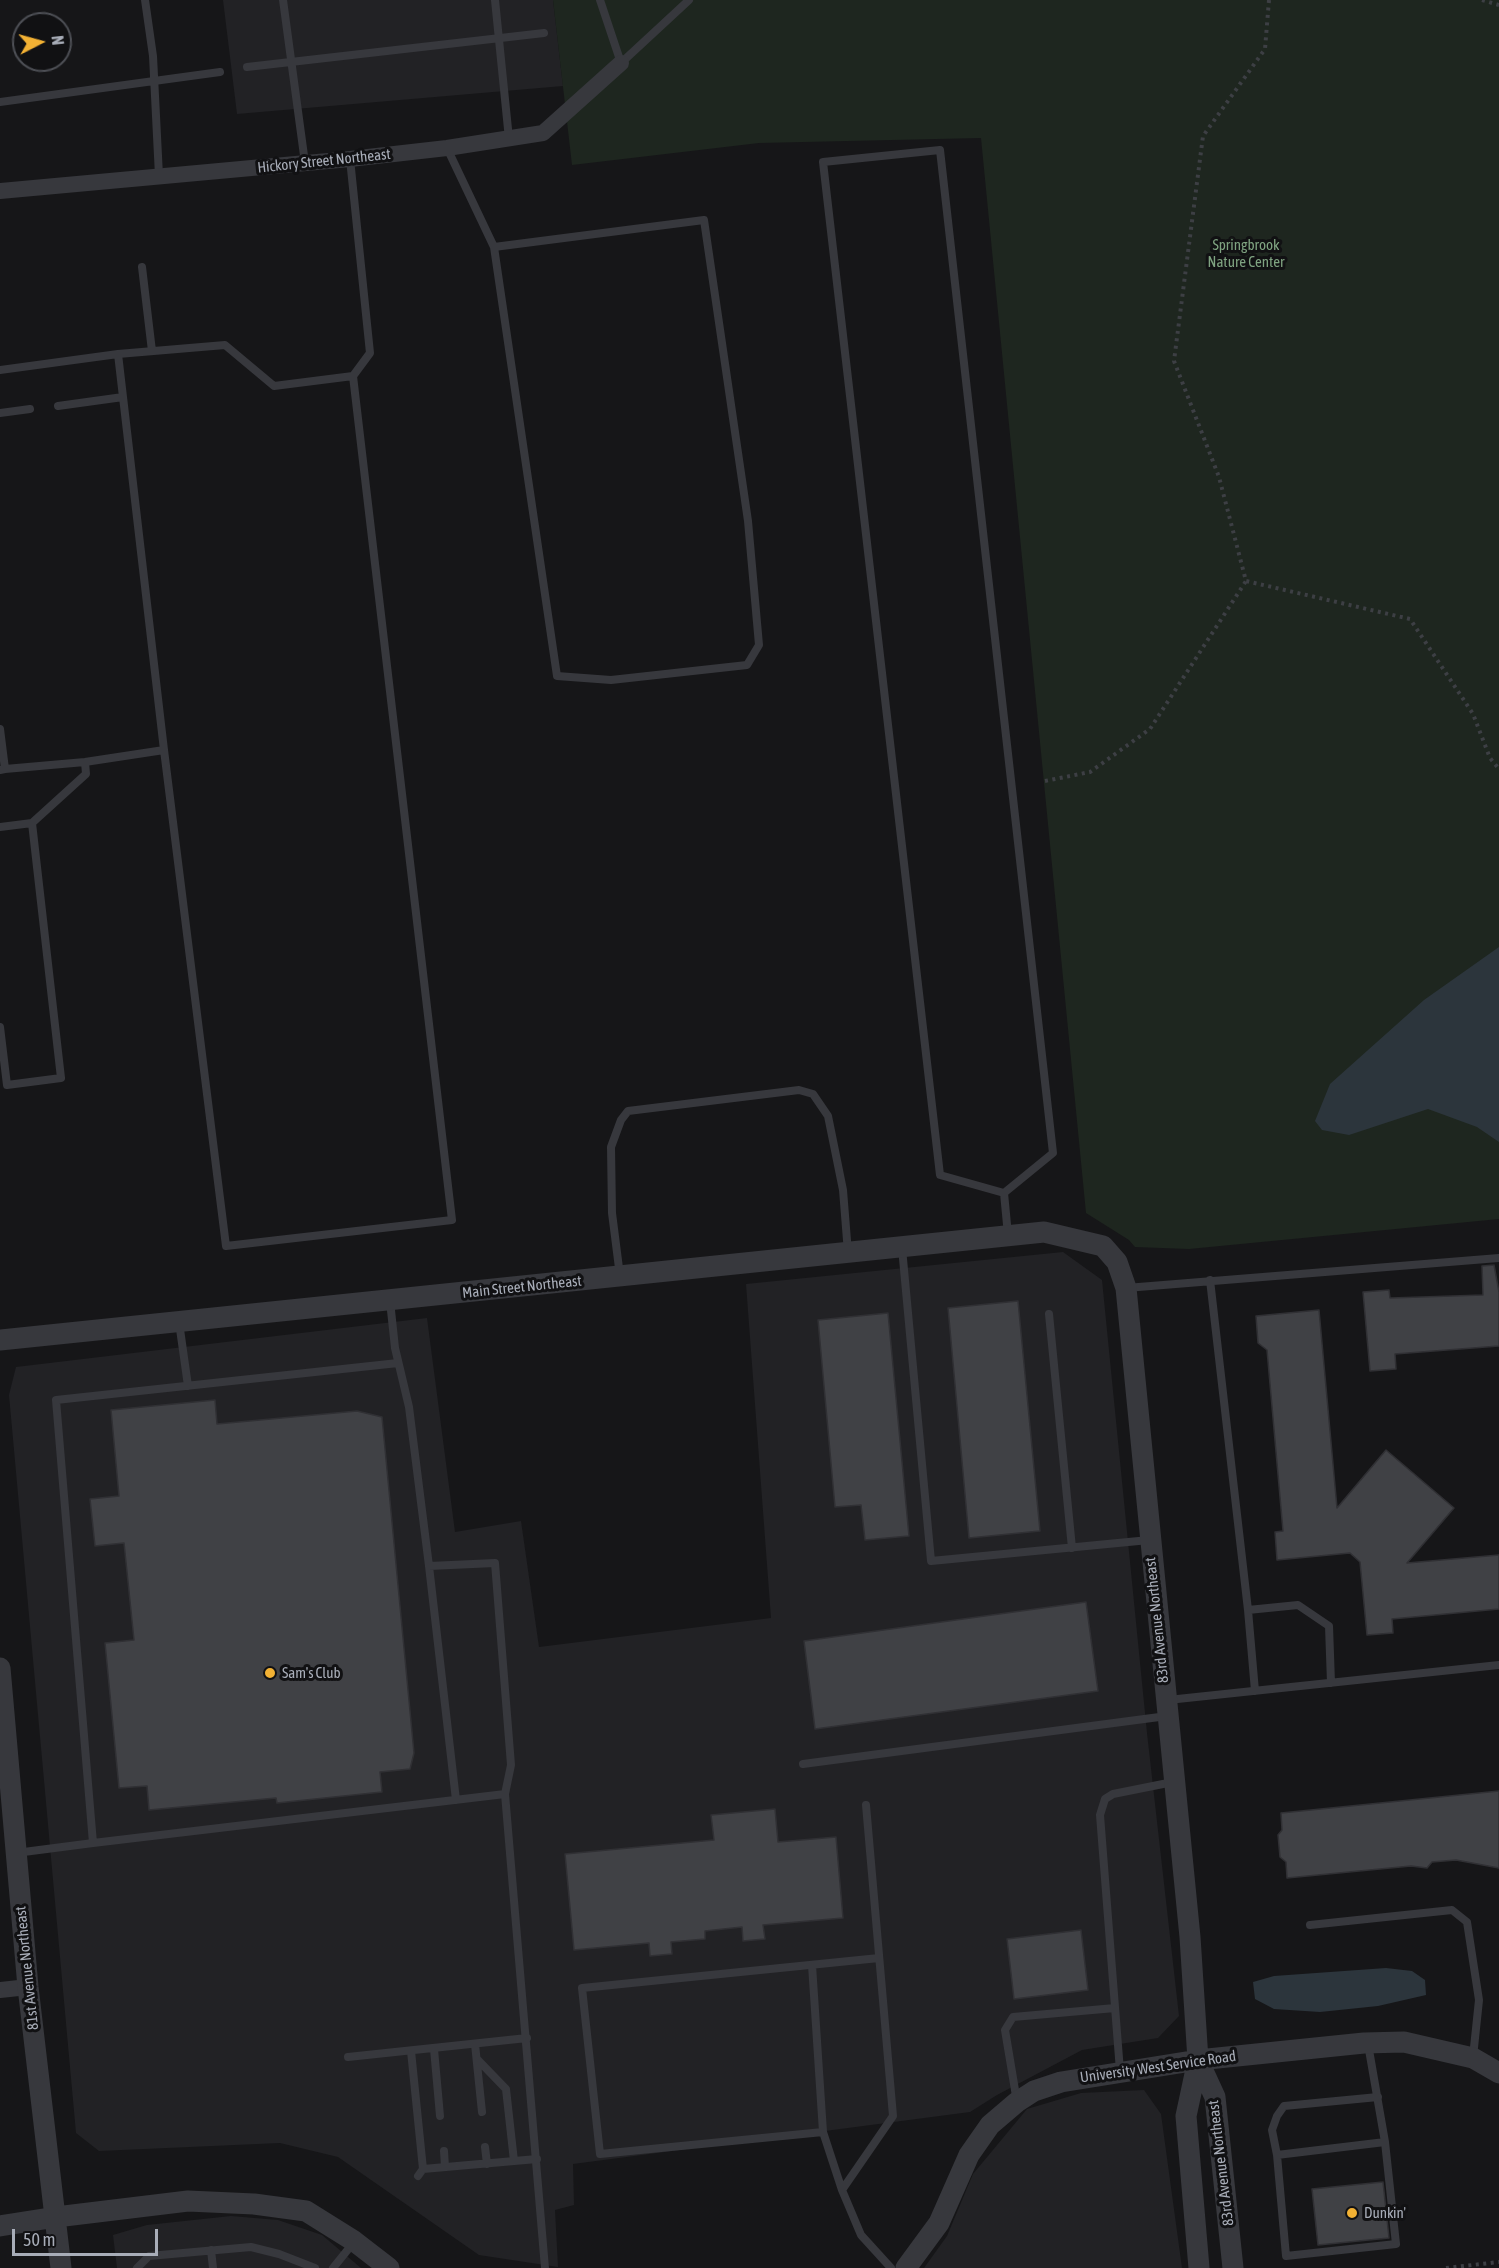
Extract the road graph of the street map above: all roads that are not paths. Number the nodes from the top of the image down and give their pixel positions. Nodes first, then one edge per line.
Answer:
1 (145, 0) edge
2 (283, 0) edge
3 (495, 0) edge
4 (600, 0) edge
5 (689, 0) edge
6 (544, 33) dead end
7 (499, 38) junction
8 (292, 63) junction
9 (621, 63) junction
10 (248, 67) dead end
11 (220, 72) dead end
12 (154, 83) junction
13 (0, 102) edge
14 (509, 139) junction
15 (447, 148) junction
16 (350, 159) junction
17 (305, 163) junction
18 (159, 176) junction
19 (0, 191) edge
20 (494, 247) junction
21 (142, 267) dead end
22 (152, 351) junction
23 (118, 354) junction
24 (0, 370) edge
25 (353, 376) junction
26 (123, 397) junction
27 (58, 406) dead end
28 (30, 409) dead end
29 (0, 413) edge
30 (0, 729) edge
31 (164, 750) junction
32 (85, 762) junction
33 (2, 770) edge
34 (32, 822) junction
35 (0, 827) edge
36 (0, 1027) edge
37 (1004, 1193) junction
38 (1044, 1232) joint
39 (1008, 1236) junction
40 (902, 1247) junction
41 (848, 1253) junction
42 (1499, 1258) edge
43 (620, 1277) junction
44 (1210, 1280) junction
45 (1126, 1288) junction
46 (390, 1301) junction
47 (1049, 1314) dead end
48 (179, 1322) junction
49 (0, 1340) edge
50 (398, 1363) junction
51 (188, 1386) junction
52 (1149, 1540) junction
53 (1072, 1548) junction
54 (429, 1566) junction
55 (1248, 1610) junction
56 (1499, 1665) edge
57 (0, 1668) edge
58 (1331, 1683) junction
59 (1255, 1691) junction
60 (1166, 1708) junction
61 (802, 1764) dead end
62 (1174, 1782) junction
63 (5, 1787) edge
64 (505, 1794) junction
65 (456, 1800) junction
66 (866, 1805) dead end
67 (93, 1843) junction
68 (16, 1853) junction
69 (1310, 1925) dead end
70 (879, 1958) junction
71 (812, 1965) junction
72 (28, 1987) junction
73 (0, 1990) edge
74 (1115, 2008) junction
75 (527, 2038) junction
76 (1368, 2043) junction
77 (475, 2044) junction
78 (434, 2049) junction
79 (411, 2051) junction
80 (348, 2057) dead end
81 (1473, 2058) junction
82 (477, 2059) junction
83 (1198, 2060) junction
84 (1120, 2071) junction
85 (1499, 2073) edge
86 (1378, 2097) junction
87 (1017, 2102) junction
88 (482, 2112) dead end
89 (440, 2115) dead end
90 (823, 2132) junction
91 (1385, 2142) junction
92 (485, 2147) dead end
93 (444, 2151) dead end
94 (1277, 2155) junction
95 (537, 2159) junction
96 (514, 2161) junction
97 (487, 2164) junction
98 (446, 2167) junction
99 (842, 2190) junction
100 (56, 2217) junction
101 (0, 2226) edge
102 (354, 2241) junction
103 (211, 2250) junction
104 (60, 2268) edge
105 (137, 2268) edge
106 (213, 2268) edge
107 (315, 2268) edge
108 (333, 2268) edge
109 (389, 2268) edge
110 (545, 2268) edge
111 (891, 2268) edge
112 (906, 2268) edge
113 (1199, 2268) edge
114 (1233, 2268) edge

1 - 12 lane
2 - 8 lane
3 - 7 lane
4 - 9 lane
5 - 9 lane
6 - 7 lane
7 - 8 lane
7 - 14 lane
8 - 10 lane
8 - 17 lane
9 - 14 street, Hickory Street Northeast
11 - 12 lane
12 - 13 lane
12 - 18 lane
14 - 15 street, Hickory Street Northeast
15 - 16 street, Hickory Street Northeast
15 - 20 lane
16 - 17 street, Hickory Street Northeast
16 - 25 lane
17 - 18 street, Hickory Street Northeast
18 - 19 street, Hickory Street Northeast
20 - 20 lane
21 - 22 lane
22 - 23 lane
22 - 25 lane
23 - 24 lane
23 - 26 lane
25 - 31 lane
26 - 27 lane
26 - 31 lane
28 - 29 lane
30 - 33 lane
31 - 32 lane
32 - 33 lane
32 - 34 lane
34 - 35 lane
34 - 36 lane
37 - 37 lane
37 - 39 lane
38 - 39 street, Main Street Northeast
38 - 45 street, 83rd Avenue Northeast
39 - 40 street, Main Street Northeast
40 - 41 street, Main Street Northeast
40 - 53 lane
41 - 43 street, Main Street Northeast
41 - 43 lane
42 - 44 lane
43 - 46 street, Main Street Northeast
44 - 45 lane
44 - 55 lane
45 - 52 street, 83rd Avenue Northeast
46 - 48 street, Main Street Northeast
46 - 50 lane
47 - 53 lane
48 - 49 street, Main Street Northeast
48 - 51 lane
50 - 51 lane
50 - 54 lane
51 - 67 lane
52 - 53 lane
52 - 60 street, 83rd Avenue Northeast
54 - 64 lane
54 - 65 lane
55 - 58 lane
55 - 59 lane
56 - 58 lane
57 - 63 street, 81st Avenue Northeast
58 - 59 lane
59 - 60 lane
60 - 61 lane
60 - 62 street, 83rd Avenue Northeast
62 - 74 lane
62 - 83 street, 83rd Avenue Northeast
63 - 68 street, 81st Avenue Northeast
64 - 65 lane
64 - 75 lane
65 - 67 lane
66 - 70 lane
67 - 68 lane
68 - 72 street, 81st Avenue Northeast
69 - 81 lane
70 - 71 lane
70 - 99 lane
71 - 90 lane
71 - 90 lane
72 - 73 street
72 - 100 street, 81st Avenue Northeast
74 - 84 lane
74 - 87 lane
75 - 77 lane
75 - 95 lane
76 - 81 street, University West Service Road
76 - 83 street, University West Service Road
76 - 86 lane
77 - 78 lane
77 - 82 lane
78 - 79 lane
78 - 89 lane
79 - 80 lane
79 - 98 lane
81 - 85 street, University West Service Road
82 - 88 lane
82 - 96 lane
83 - 84 street, University West Service Road
83 - 113 street, 83rd Avenue Northeast
83 - 114 street, 83rd Avenue Northeast
84 - 87 street, University West Service Road
86 - 91 lane
86 - 94 lane
87 - 112 street, University West Service Road
90 - 99 lane
91 - 94 lane
91 - 94 lane
92 - 97 lane
93 - 98 lane
95 - 96 lane
95 - 110 lane
96 - 97 lane
97 - 98 lane
99 - 111 lane
100 - 101 street
100 - 102 street
100 - 104 street, 81st Avenue Northeast
102 - 108 lane
102 - 109 street
103 - 105 lane
103 - 106 lane
103 - 107 lane

